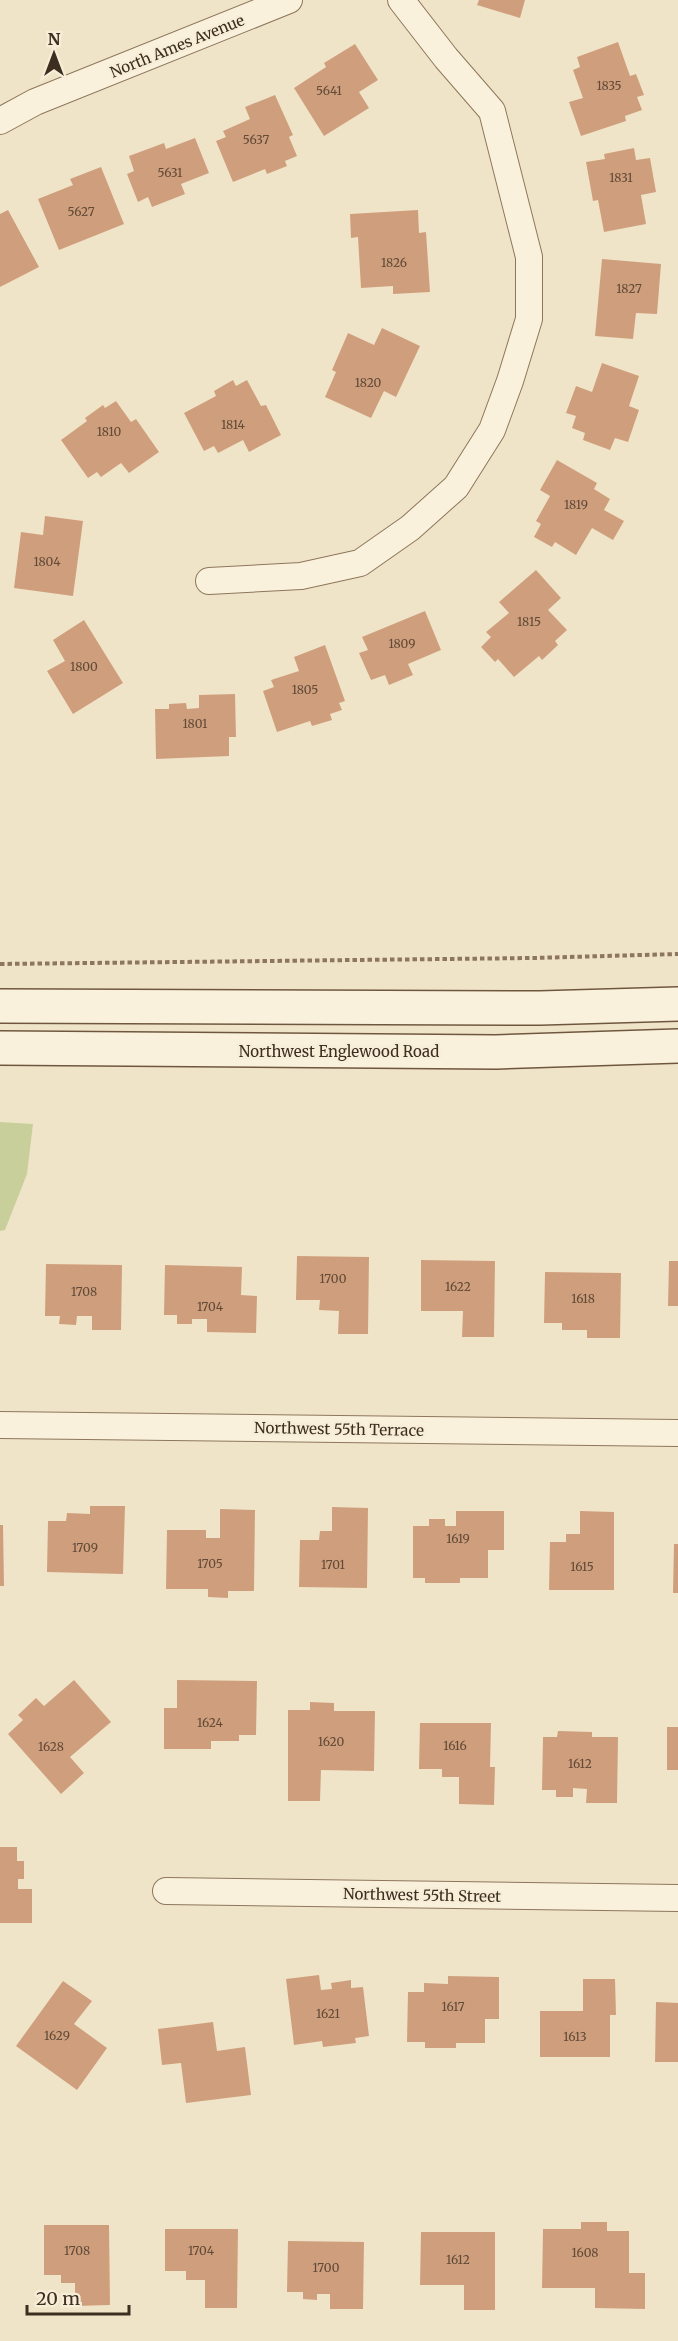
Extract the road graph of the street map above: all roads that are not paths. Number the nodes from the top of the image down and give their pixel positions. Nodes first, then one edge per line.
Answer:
1 (289, 0) edge
2 (402, 0) edge
3 (0, 121) edge
4 (209, 581) dead end
5 (678, 1004) edge
6 (0, 1006) edge
7 (678, 1046) edge
8 (0, 1048) edge
9 (0, 1425) edge
10 (678, 1432) edge
11 (166, 1891) dead end
12 (678, 1898) edge

1 - 3 street, North Ames Avenue
2 - 4 street
5 - 6 main road
7 - 8 main road, Northwest Englewood Road
9 - 10 street, Northwest 55th Terrace
11 - 12 street, Northwest 55th Street

